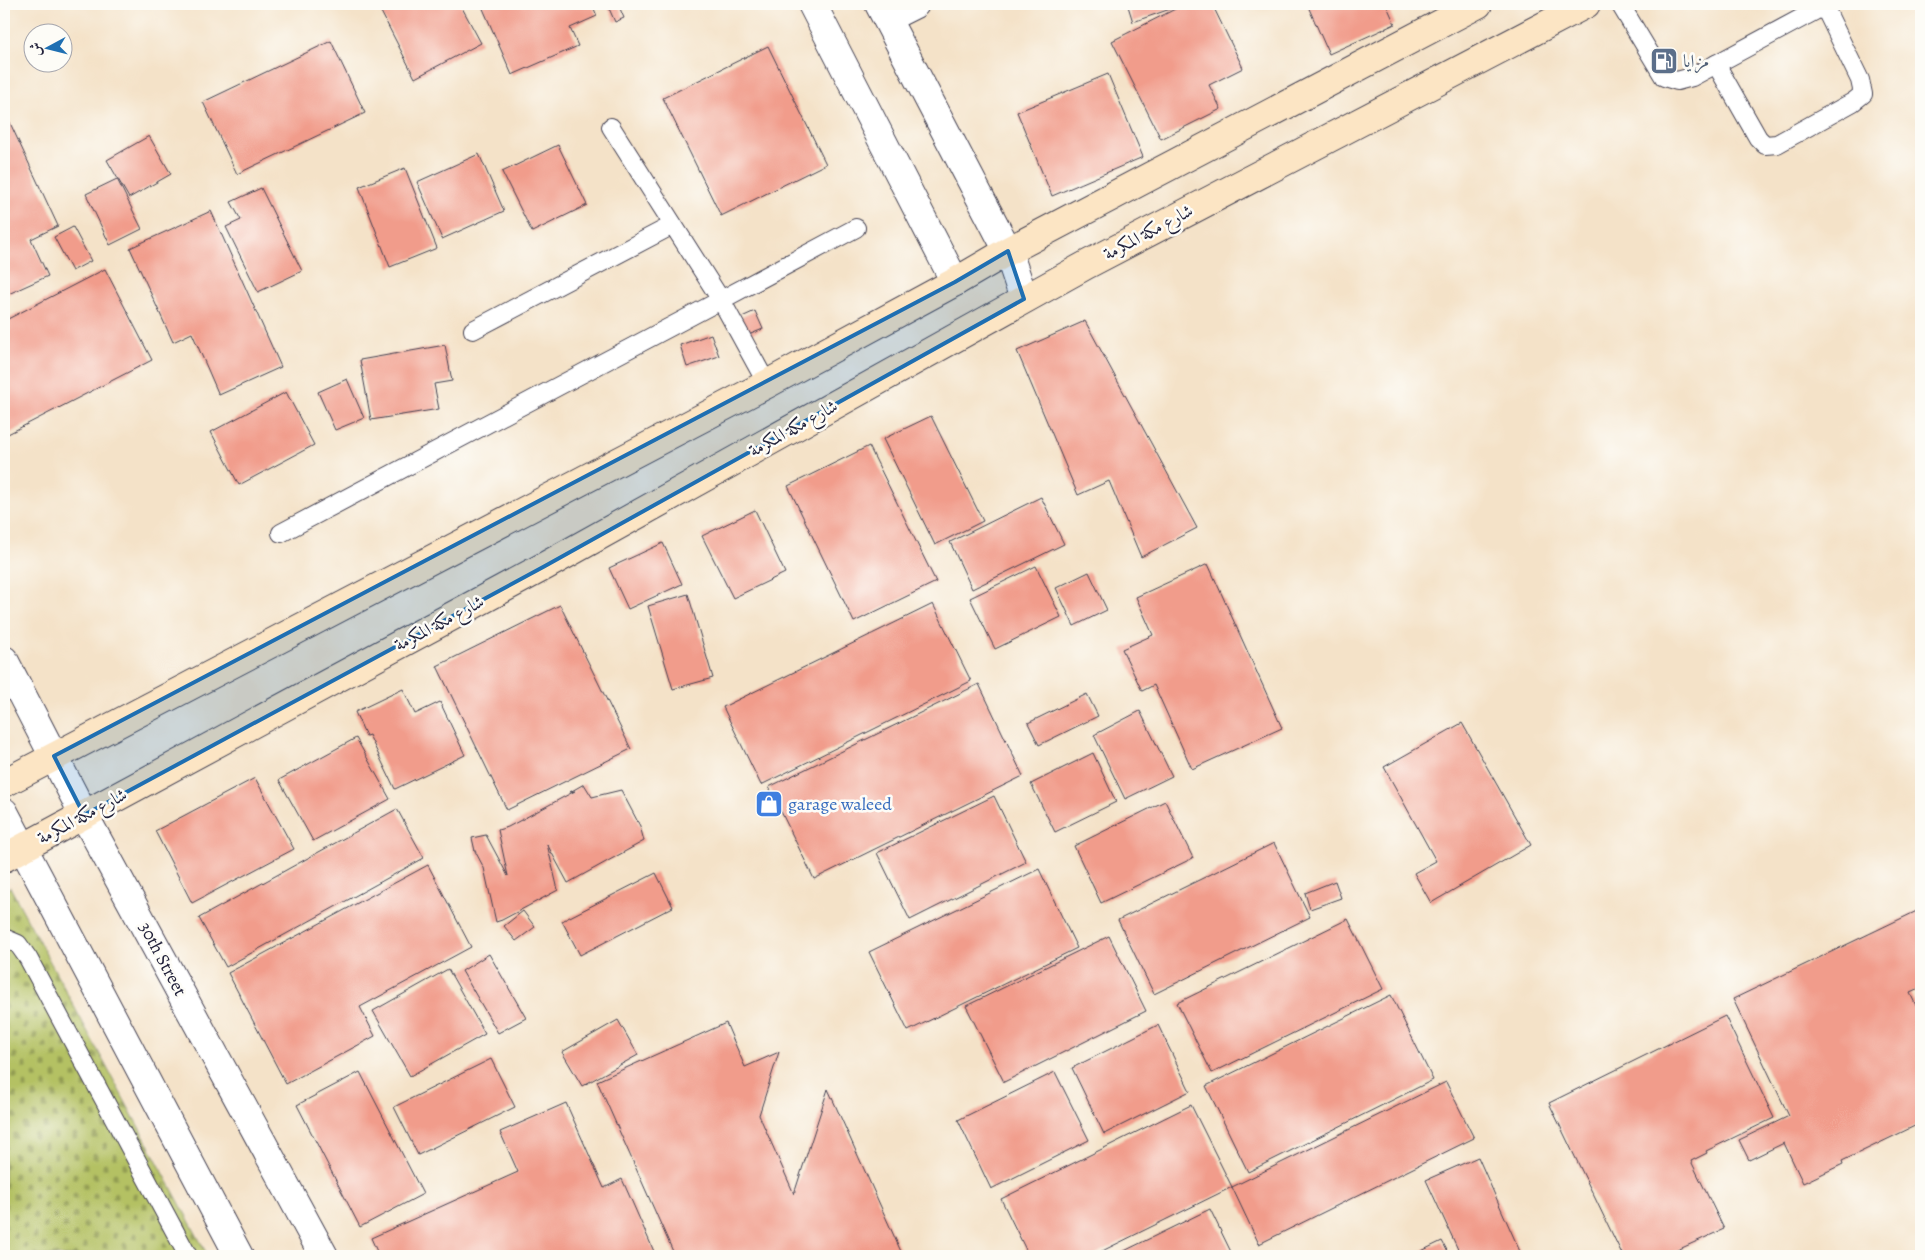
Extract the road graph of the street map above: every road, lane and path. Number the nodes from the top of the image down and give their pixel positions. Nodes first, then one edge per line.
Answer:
1 (812, 4) edge
2 (915, 4) edge
3 (1478, 4) edge
4 (1586, 4) edge
5 (1620, 4) edge
6 (1824, 5) edge
7 (883, 11) edge
8 (1716, 64) junction
9 (611, 127) dead end
10 (673, 225) junction
11 (856, 228) dead end
12 (1008, 251) junction
13 (955, 282) junction
14 (1024, 299) junction
15 (721, 300) junction
16 (473, 330) dead end
17 (767, 384) junction
18 (281, 533) dead end
19 (4, 660) edge
20 (54, 756) junction
21 (4, 783) edge
22 (4, 812) edge
23 (84, 815) junction
24 (13, 853) edge
25 (4, 938) edge
26 (188, 1256) edge
27 (239, 1256) edge
28 (324, 1256) edge

1 - 13 street
2 - 7 street
3 - 12 main road
4 - 14 main road, شارع مكة المكرمة
5 - 8 lane
6 - 8 lane
6 - 8 lane
7 - 12 street
9 - 10 lane
10 - 15 lane
10 - 16 lane
11 - 15 lane
12 - 13 main road
12 - 14 street
13 - 17 main road
14 - 23 main road, شارع مكة المكرمة
15 - 17 lane
15 - 18 lane
17 - 20 main road
19 - 20 street, 30th Street
20 - 21 main road
20 - 23 street, 30th Street
22 - 24 street
23 - 24 main road, شارع مكة المكرمة
23 - 28 street, 30th Street
24 - 27 street
25 - 26 lane

